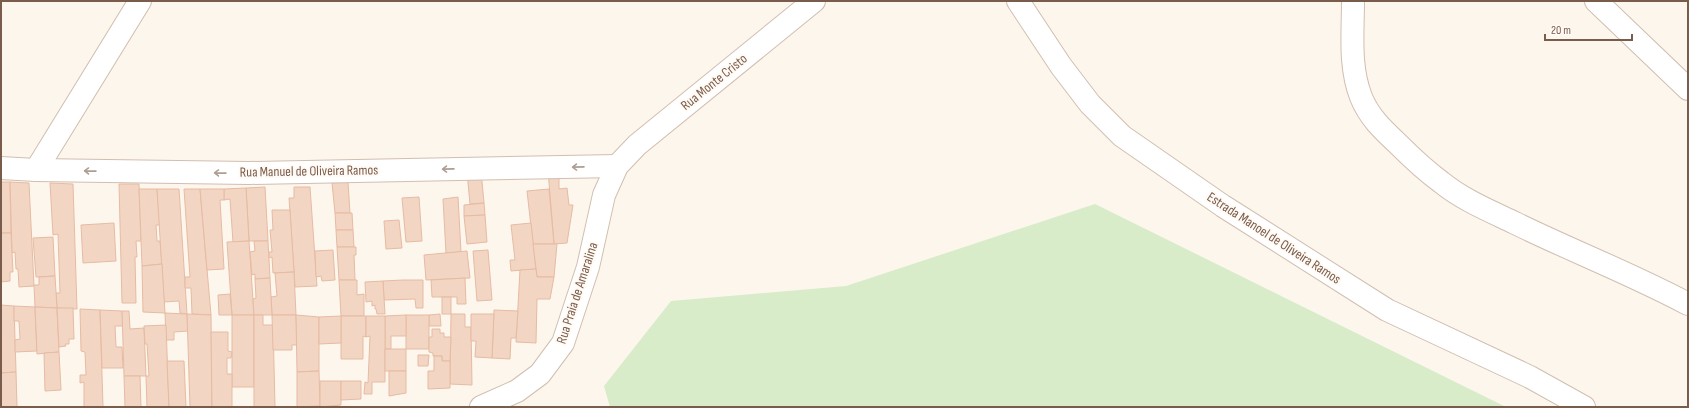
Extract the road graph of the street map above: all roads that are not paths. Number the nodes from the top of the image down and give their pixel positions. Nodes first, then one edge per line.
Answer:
1 (140, 1) edge
2 (814, 1) edge
3 (1018, 1) edge
4 (1352, 1) edge
5 (1596, 1) edge
6 (1688, 89) edge
7 (617, 166) junction
8 (1, 168) edge
9 (36, 170) junction
10 (1688, 304) edge
11 (481, 407) edge
12 (1584, 407) edge

1 - 9 street
2 - 7 street, Rua Monte Cristo
3 - 12 street, Estrada Manoel de Oliveira Ramos
4 - 10 street
5 - 6 street
7 -> 9 street, Rua Manuel de Oliveira Ramos
7 - 11 street, Rua Praia de Amaralina
8 - 9 street, Rua Manuel de Oliveira Ramos

